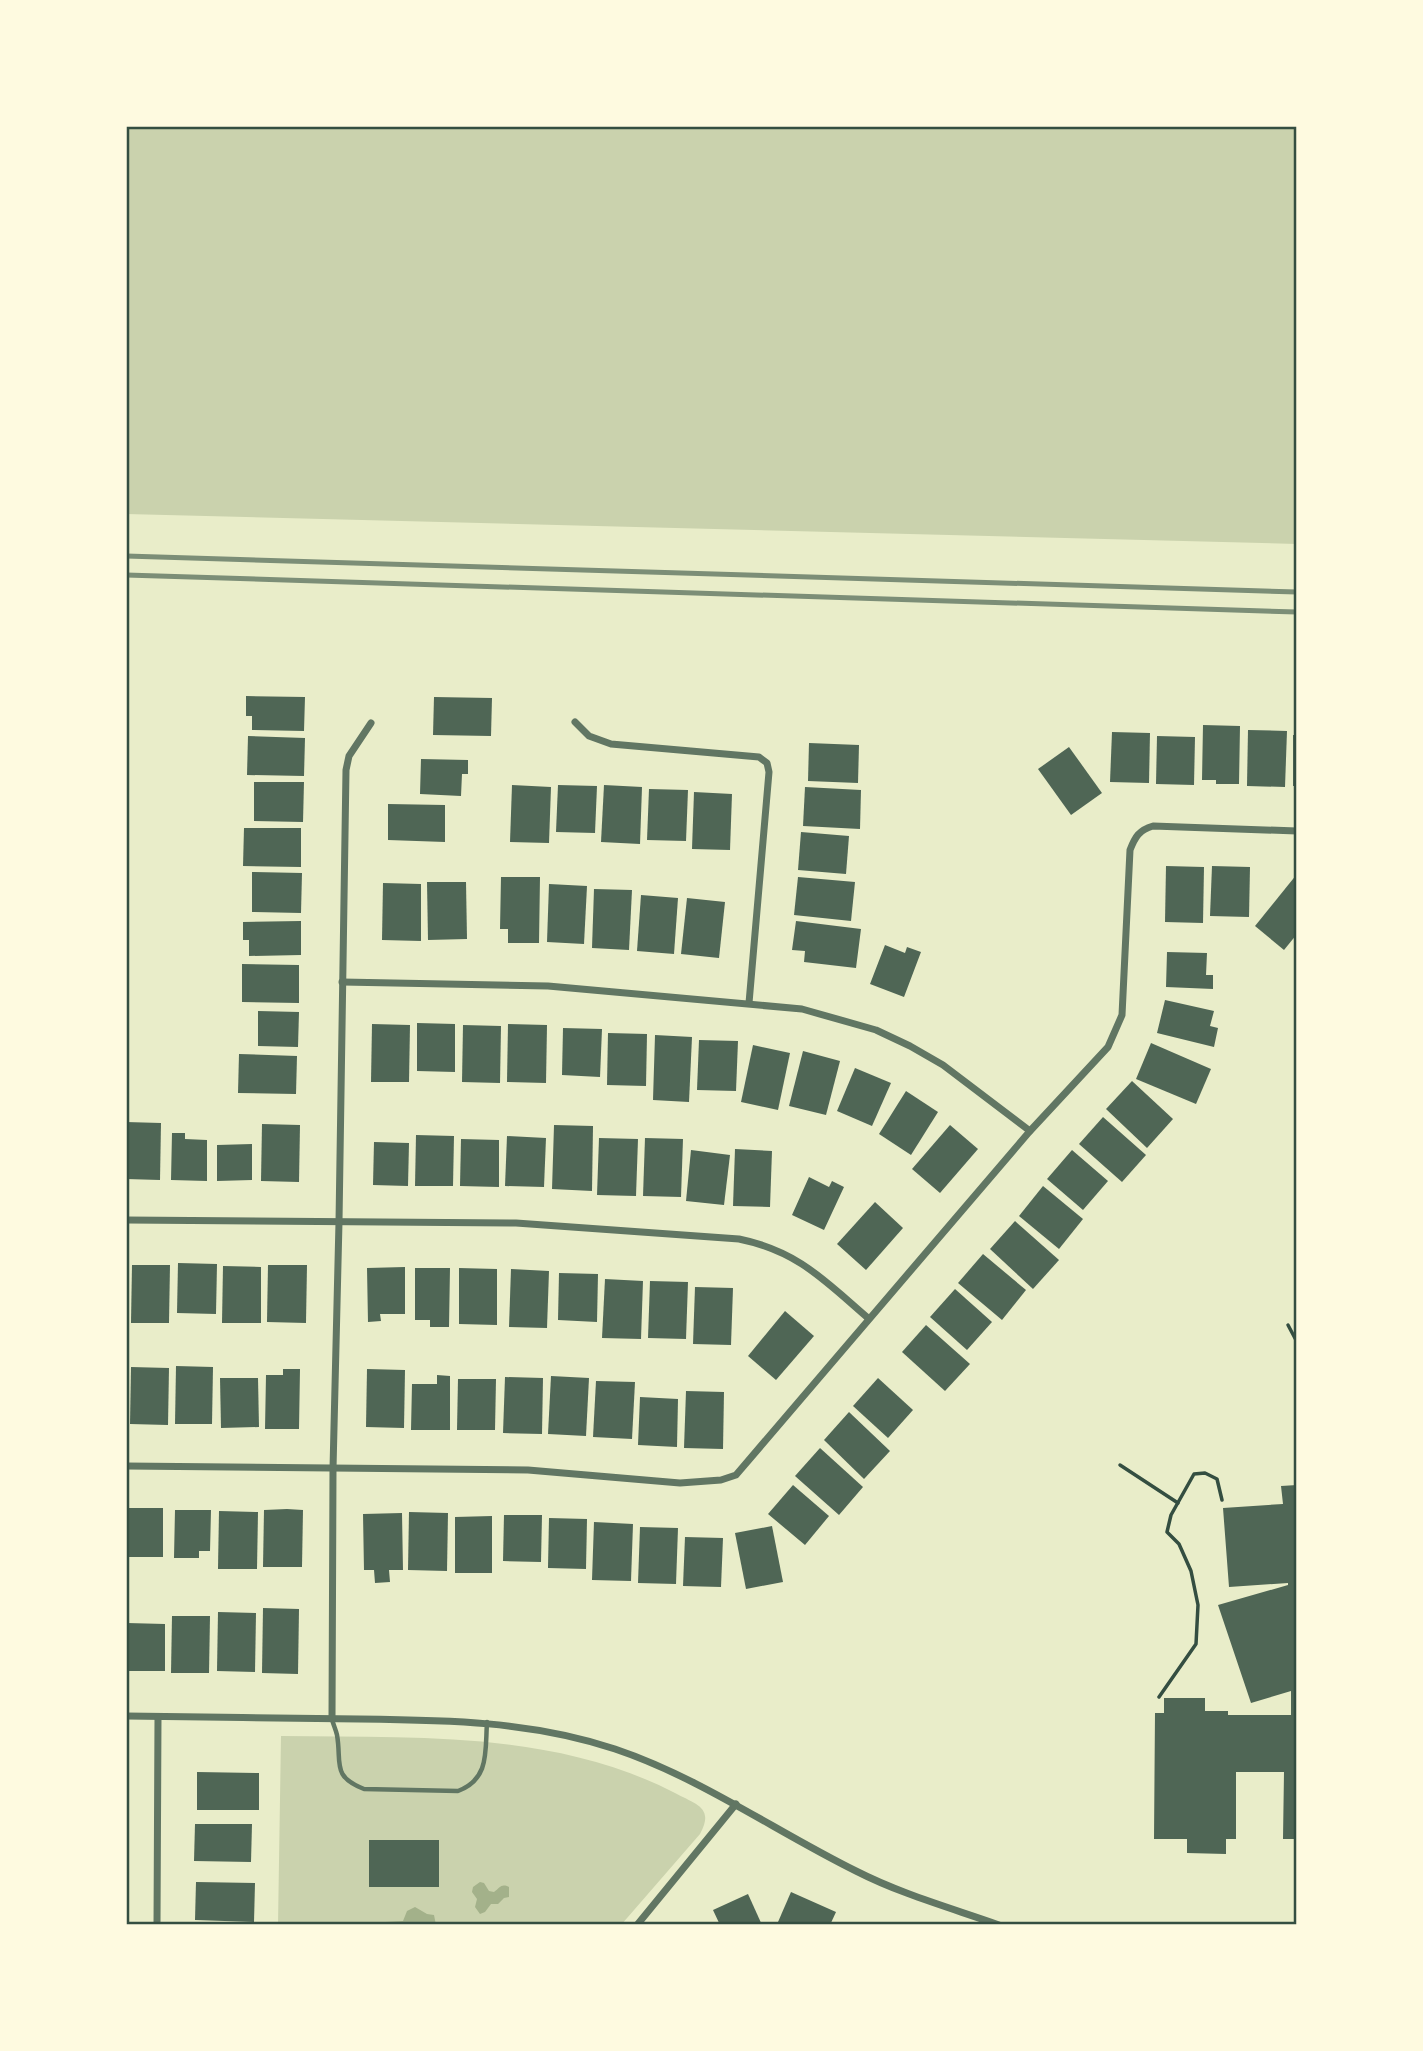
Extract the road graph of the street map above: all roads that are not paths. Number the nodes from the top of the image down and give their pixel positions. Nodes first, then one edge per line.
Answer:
1 (575, 722) dead end
2 (371, 723) dead end
3 (1297, 831) edge
4 (342, 982) junction
5 (749, 1003) junction
6 (1030, 1132) junction
7 (126, 1220) edge
8 (340, 1222) junction
9 (869, 1318) junction
10 (126, 1466) edge
11 (332, 1469) junction
12 (126, 1716) edge
13 (158, 1717) junction
14 (331, 1718) junction
15 (487, 1722) junction
16 (736, 1804) junction
17 (157, 1925) edge
18 (637, 1925) edge
19 (999, 1925) edge

1 - 5 street
2 - 4 street
3 - 6 street
4 - 5 street
4 - 8 street
5 - 6 street
6 - 9 street
7 - 8 street
8 - 9 street
8 - 11 street
9 - 11 street
10 - 11 street
11 - 14 street
12 - 13 street
13 - 14 street
13 - 17 street
14 - 15 street
14 - 15 lane
15 - 16 street
16 - 18 street
16 - 19 street

